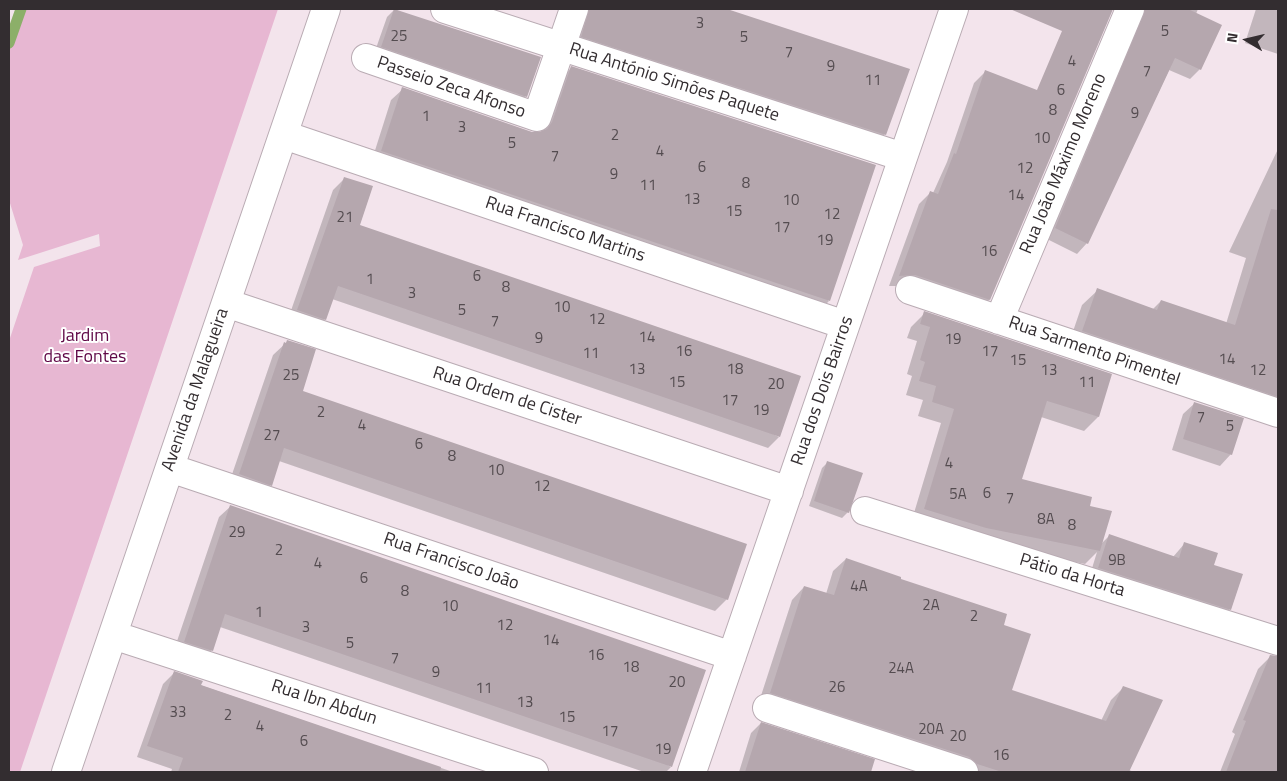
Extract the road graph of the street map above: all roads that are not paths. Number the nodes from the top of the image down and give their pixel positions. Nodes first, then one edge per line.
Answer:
1 (326, 9) edge
2 (445, 9) edge
3 (574, 9) edge
4 (954, 9) edge
5 (1130, 9) edge
6 (561, 46) junction
7 (366, 58) dead end
8 (284, 135) junction
9 (903, 157) junction
10 (910, 290) dead end
11 (226, 303) junction
12 (999, 320) junction
13 (845, 325) junction
14 (1278, 414) edge
15 (170, 468) junction
16 (789, 492) junction
17 (865, 511) dead end
18 (113, 635) junction
19 (1278, 641) edge
20 (732, 656) junction
21 (767, 708) dead end
22 (66, 772) edge
23 (534, 772) edge
24 (692, 772) edge
25 (964, 772) edge

1 - 8 street, Avenida da Malagueira
2 - 6 street, Rua António Simões Paquete
3 - 6 street
4 - 9 street, Rua dos Dois Bairros
5 - 12 street, Rua João Máximo Moreno
6 - 7 street, Passeio Zeca Afonso
6 - 9 street, Rua António Simões Paquete
8 - 11 street, Avenida da Malagueira
8 - 13 street, Rua Francisco Martins
9 - 13 street, Rua dos Dois Bairros
10 - 12 street, Rua Sarmento Pimentel
11 - 15 street, Avenida da Malagueira
11 - 16 street, Rua Ordem de Cister
12 - 14 street, Rua Sarmento Pimentel
13 - 16 street, Rua dos Dois Bairros
15 - 18 street, Avenida da Malagueira
15 - 20 street, Rua Francisco João
16 - 20 street, Rua dos Dois Bairros
17 - 19 street, Pátio da Horta
18 - 22 street, Avenida da Malagueira
18 - 23 street, Rua Ibn Abdun
20 - 24 street, Rua dos Dois Bairros
21 - 25 street

